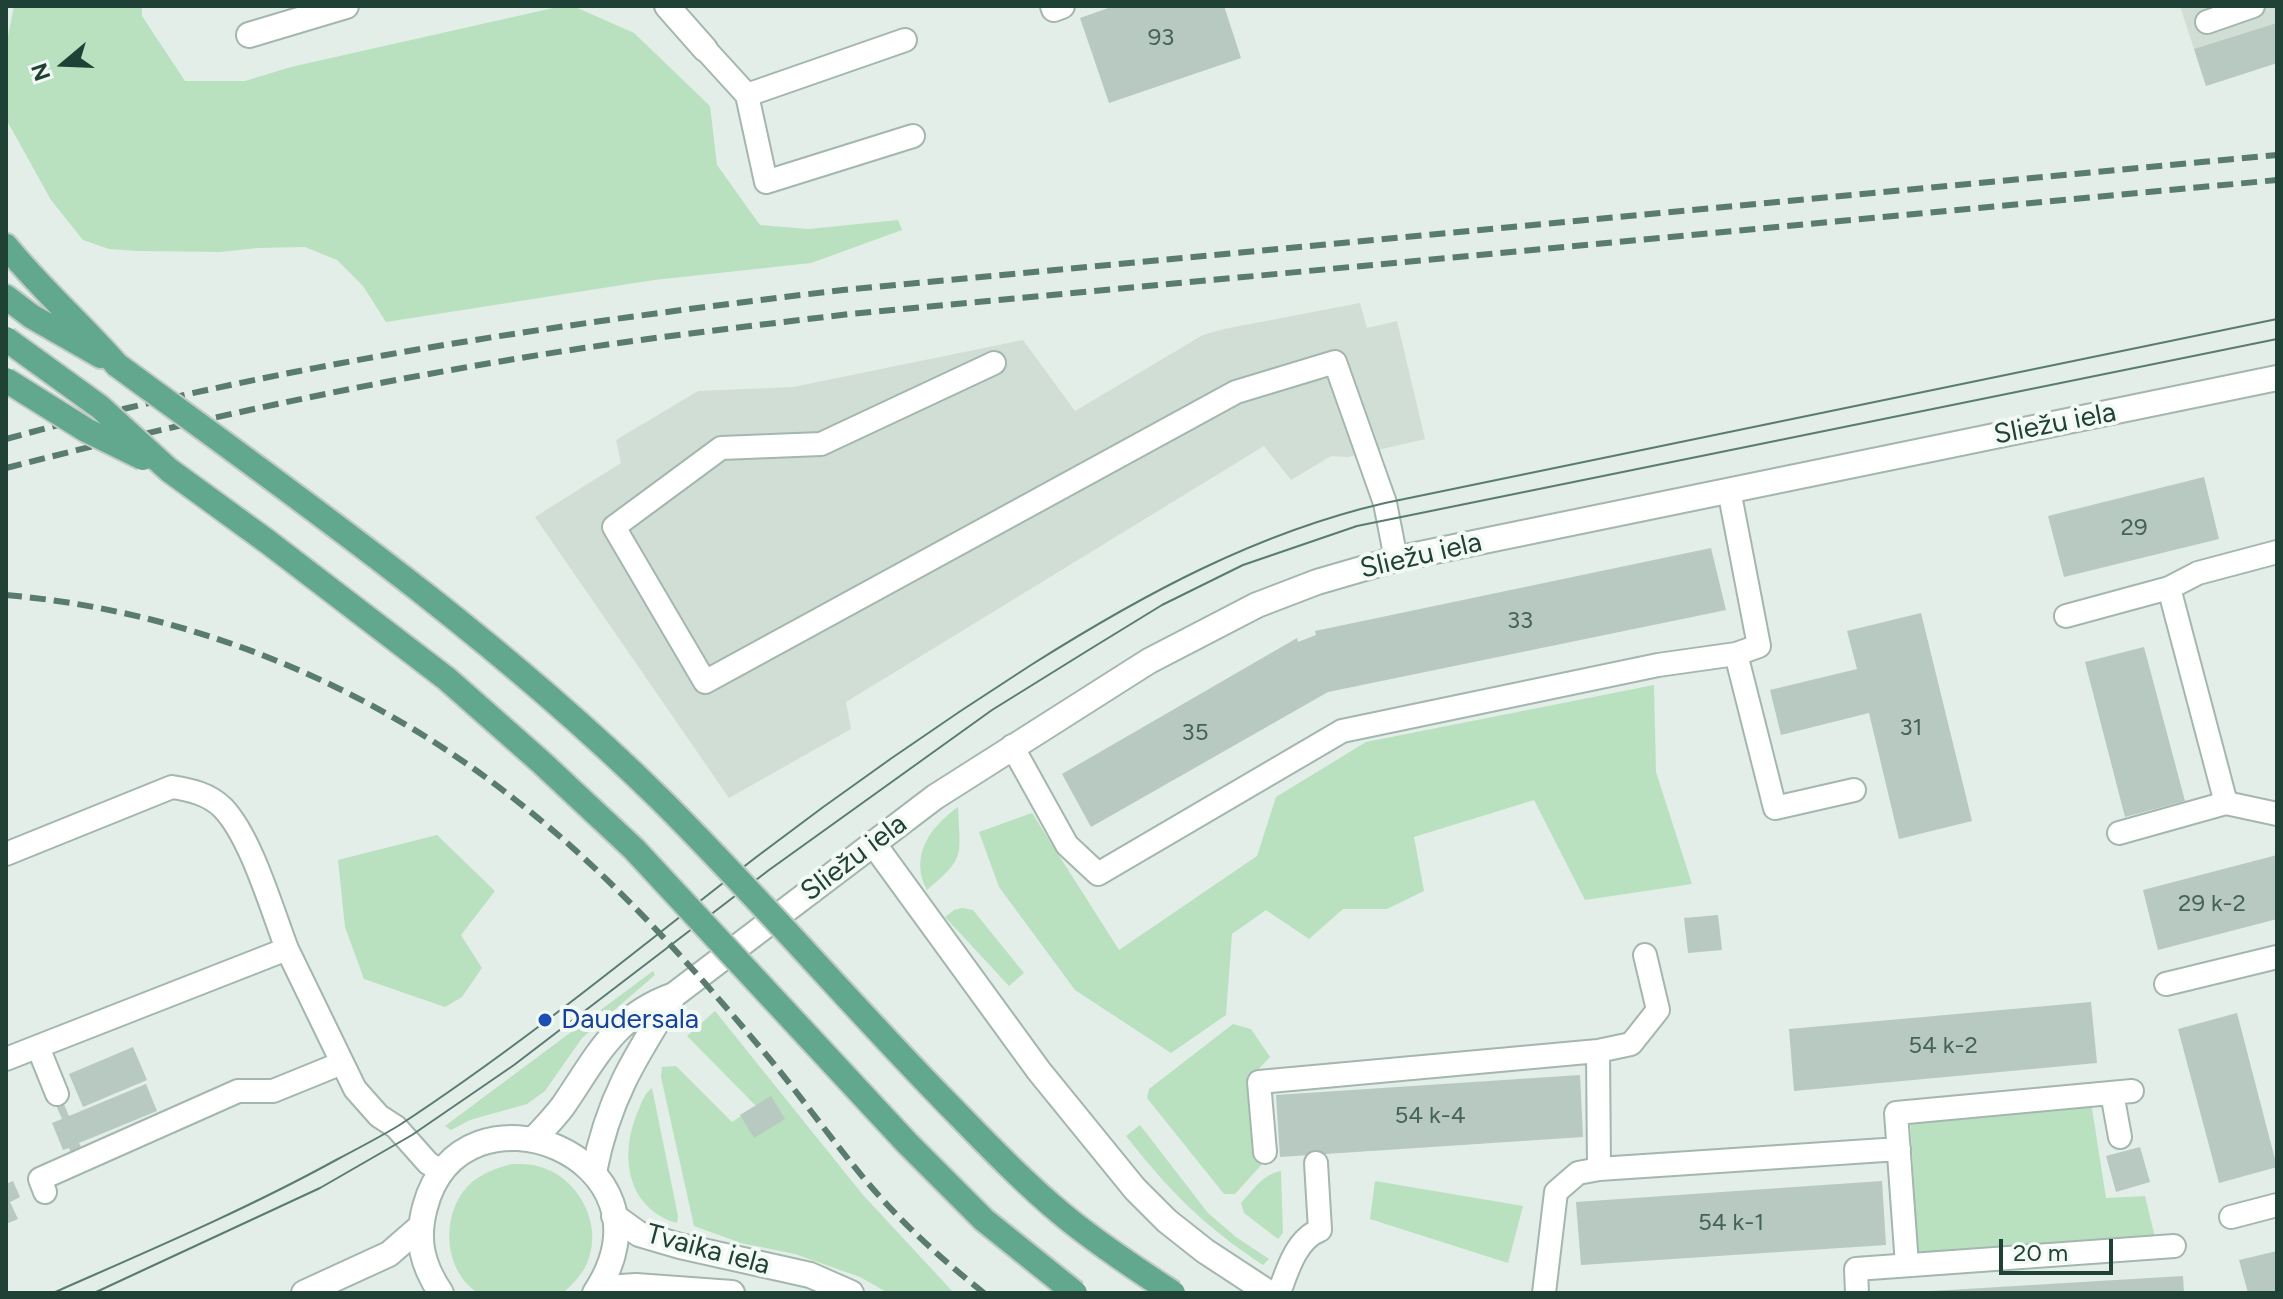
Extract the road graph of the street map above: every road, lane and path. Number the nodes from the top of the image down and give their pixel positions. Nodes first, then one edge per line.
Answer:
1 (346, 6) edge
2 (667, 6) edge
3 (1053, 6) edge
4 (1062, 6) edge
5 (2253, 6) edge
6 (2207, 22) dead end
7 (249, 35) dead end
8 (905, 40) dead end
9 (705, 49) joint
10 (747, 95) junction
11 (913, 136) dead end
12 (6, 246) edge
13 (6, 297) edge
14 (6, 339) edge
15 (994, 363) dead end
16 (117, 365) junction
17 (2277, 378) edge
18 (6, 380) edge
19 (169, 470) junction
20 (1729, 490) junction
21 (2277, 552) edge
22 (1396, 559) junction
23 (2169, 588) junction
24 (2066, 616) dead end
25 (1736, 654) junction
26 (1012, 746) junction
27 (1854, 790) dead end
28 (2226, 803) junction
29 (2277, 814) edge
30 (2119, 833) dead end
31 (873, 843) junction
32 (6, 854) edge
33 (287, 949) junction
34 (1645, 955) dead end
35 (2277, 957) edge
36 (2166, 984) dead end
37 (674, 995) junction
38 (38, 1047) junction
39 (1598, 1051) junction
40 (6, 1059) edge
41 (342, 1063) junction
42 (57, 1094) dead end
43 (2120, 1137) dead end
44 (534, 1139) junction
45 (1899, 1149) junction
46 (1265, 1152) dead end
47 (1316, 1163) dead end
48 (1599, 1169) junction
49 (442, 1172) junction
50 (594, 1172) junction
51 (45, 1192) dead end
52 (2277, 1205) edge
53 (614, 1216) junction
54 (2231, 1217) dead end
55 (420, 1227) junction
56 (2174, 1246) dead end
57 (1907, 1265) junction
58 (304, 1293) edge
59 (441, 1293) edge
60 (598, 1293) edge
61 (732, 1293) edge
62 (851, 1293) edge
63 (1075, 1293) edge
64 (1173, 1293) edge
65 (1269, 1293) edge
66 (1279, 1293) edge
67 (1544, 1293) edge
68 (1857, 1293) edge

1 - 7 street
2 - 9 street
3 - 4 street
5 - 6 lane
8 - 10 lane
9 - 10 lane
10 - 11 lane
12 - 16 main road
13 - 16 main road
14 - 19 main road, bridge
15 - 22 lane
16 - 64 main road, bridge
17 - 20 street, Sliežu iela
18 - 19 main road, bridge
19 - 63 main road, bridge
20 - 22 street, Sliežu iela
20 - 25 lane
21 - 23 lane
22 - 26 street, Sliežu iela
23 - 24 lane
23 - 28 lane
25 - 26 lane
25 - 27 lane
26 - 31 street, Sliežu iela
28 - 29 lane
28 - 30 lane
31 - 37 street, Sliežu iela
31 - 65 street
32 - 33 lane
33 - 38 lane
33 - 41 lane
34 - 39 lane
35 - 36 lane
37 - 44 street, Sliežu iela
37 - 50 street, Sliežu iela
38 - 40 lane
38 - 42 lane
39 - 46 lane
39 - 48 lane
41 - 49 lane
41 - 51 lane
43 - 45 lane
44 - 49 street, Tvaika iela
44 - 50 street, Tvaika iela
45 - 48 lane
45 - 57 lane
47 - 66 lane
48 - 67 lane
49 - 55 street, Tvaika iela
50 - 53 street, Tvaika iela
52 - 54 lane
53 - 60 street, Tvaika iela
53 - 62 street, Tvaika iela
55 - 58 street
55 - 59 street, Tvaika iela
56 - 57 lane
57 - 68 lane
60 - 61 street, Tvaika iela

